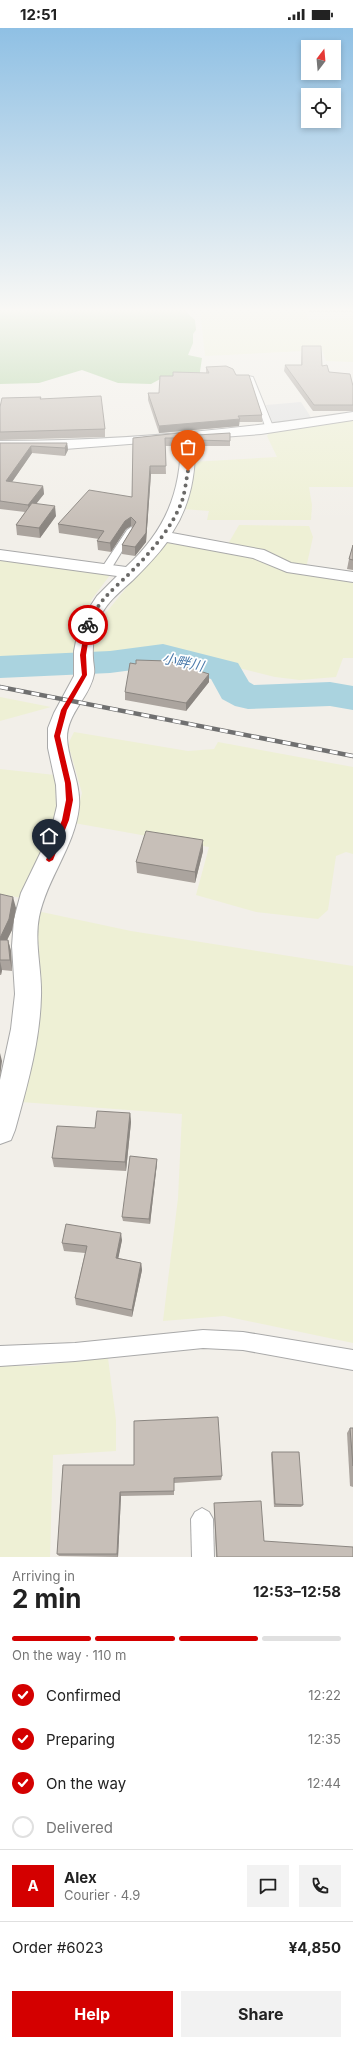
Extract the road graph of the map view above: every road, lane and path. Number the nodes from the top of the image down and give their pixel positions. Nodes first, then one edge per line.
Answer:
1 (251, 380) edge
2 (353, 416) edge
3 (270, 429) junction
4 (188, 436) junction
5 (0, 445) edge
6 (130, 530) edge
7 (163, 536) junction
8 (0, 555) edge
9 (106, 569) junction
10 (130, 573) junction
11 (353, 577) edge
12 (0, 1130) edge
13 (0, 1356) edge
14 (353, 1360) edge
15 (202, 1519) dead end
16 (203, 1557) edge

1 - 3 lane
2 - 3 street
3 - 4 street
4 - 5 street
4 - 7 street
6 - 9 lane
7 - 10 street
7 - 11 street
8 - 9 street
9 - 10 street
10 - 12 street
13 - 14 lane
15 - 16 lane

